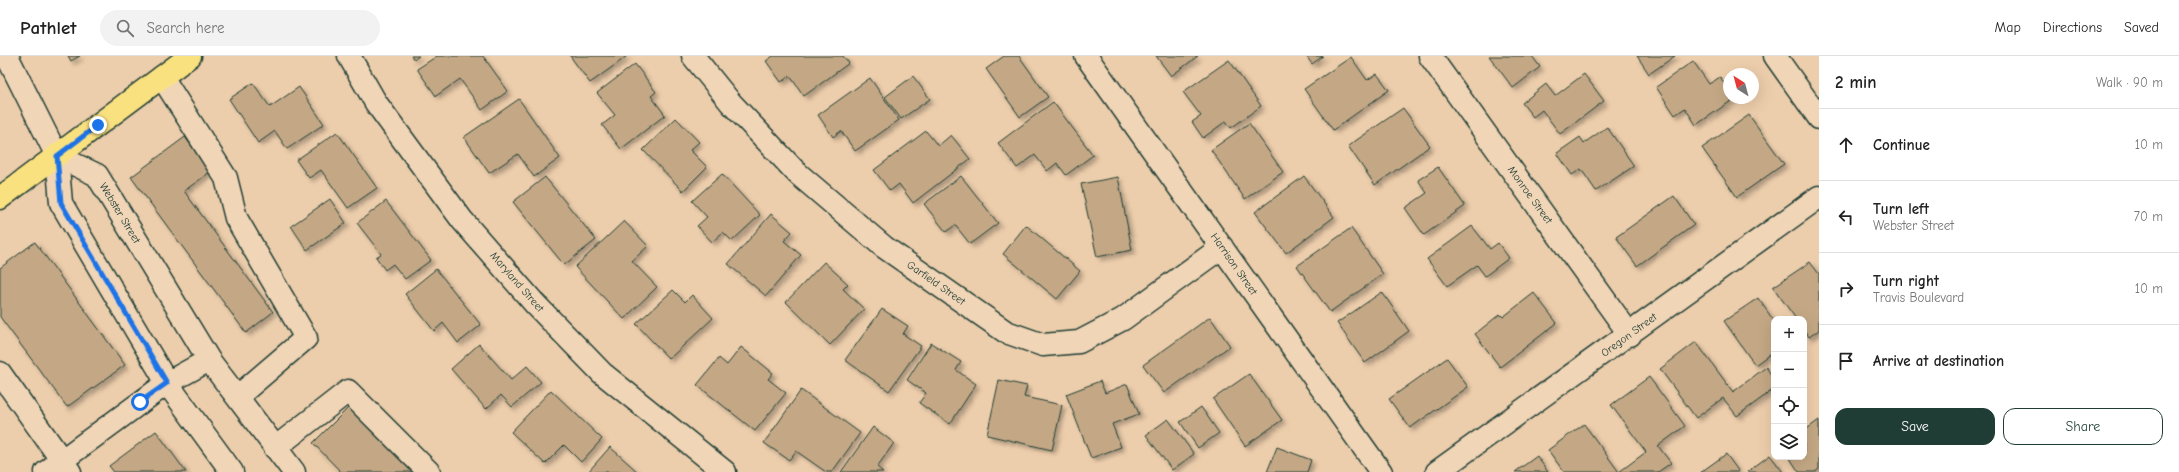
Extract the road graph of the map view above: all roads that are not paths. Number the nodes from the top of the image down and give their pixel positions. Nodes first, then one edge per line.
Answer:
1 (7, 56) edge
2 (190, 56) edge
3 (349, 56) edge
4 (693, 56) edge
5 (1086, 56) edge
6 (1430, 56) edge
7 (1774, 56) edge
8 (162, 77) junction
9 (1819, 118) edge
10 (57, 156) junction
11 (1819, 197) edge
12 (0, 198) edge
13 (1222, 247) junction
14 (1630, 335) junction
15 (209, 360) junction
16 (0, 373) edge
17 (167, 383) junction
18 (236, 397) junction
19 (275, 448) junction
20 (59, 468) edge
21 (232, 472) edge
22 (294, 472) edge
23 (429, 472) edge
24 (725, 472) edge
25 (1381, 472) edge
26 (1437, 472) edge

1 - 10 street
2 - 8 main road
3 - 24 street, Maryland Street
4 - 13 street, Garfield Street
5 - 13 street, Harrison Street
6 - 14 street, Monroe Street
7 - 9 street
8 - 10 main road
8 - 18 street
10 - 12 main road
10 - 15 street, Webster Street
10 - 17 street
11 - 14 street, Oregon Street
13 - 25 street, Harrison Street
14 - 26 street, Oregon Street
15 - 17 street
15 - 18 street, Webster Street
16 - 20 street
17 - 20 street
17 - 21 street
18 - 19 street, Webster Street
19 - 22 street, Webster Street
19 - 23 street

